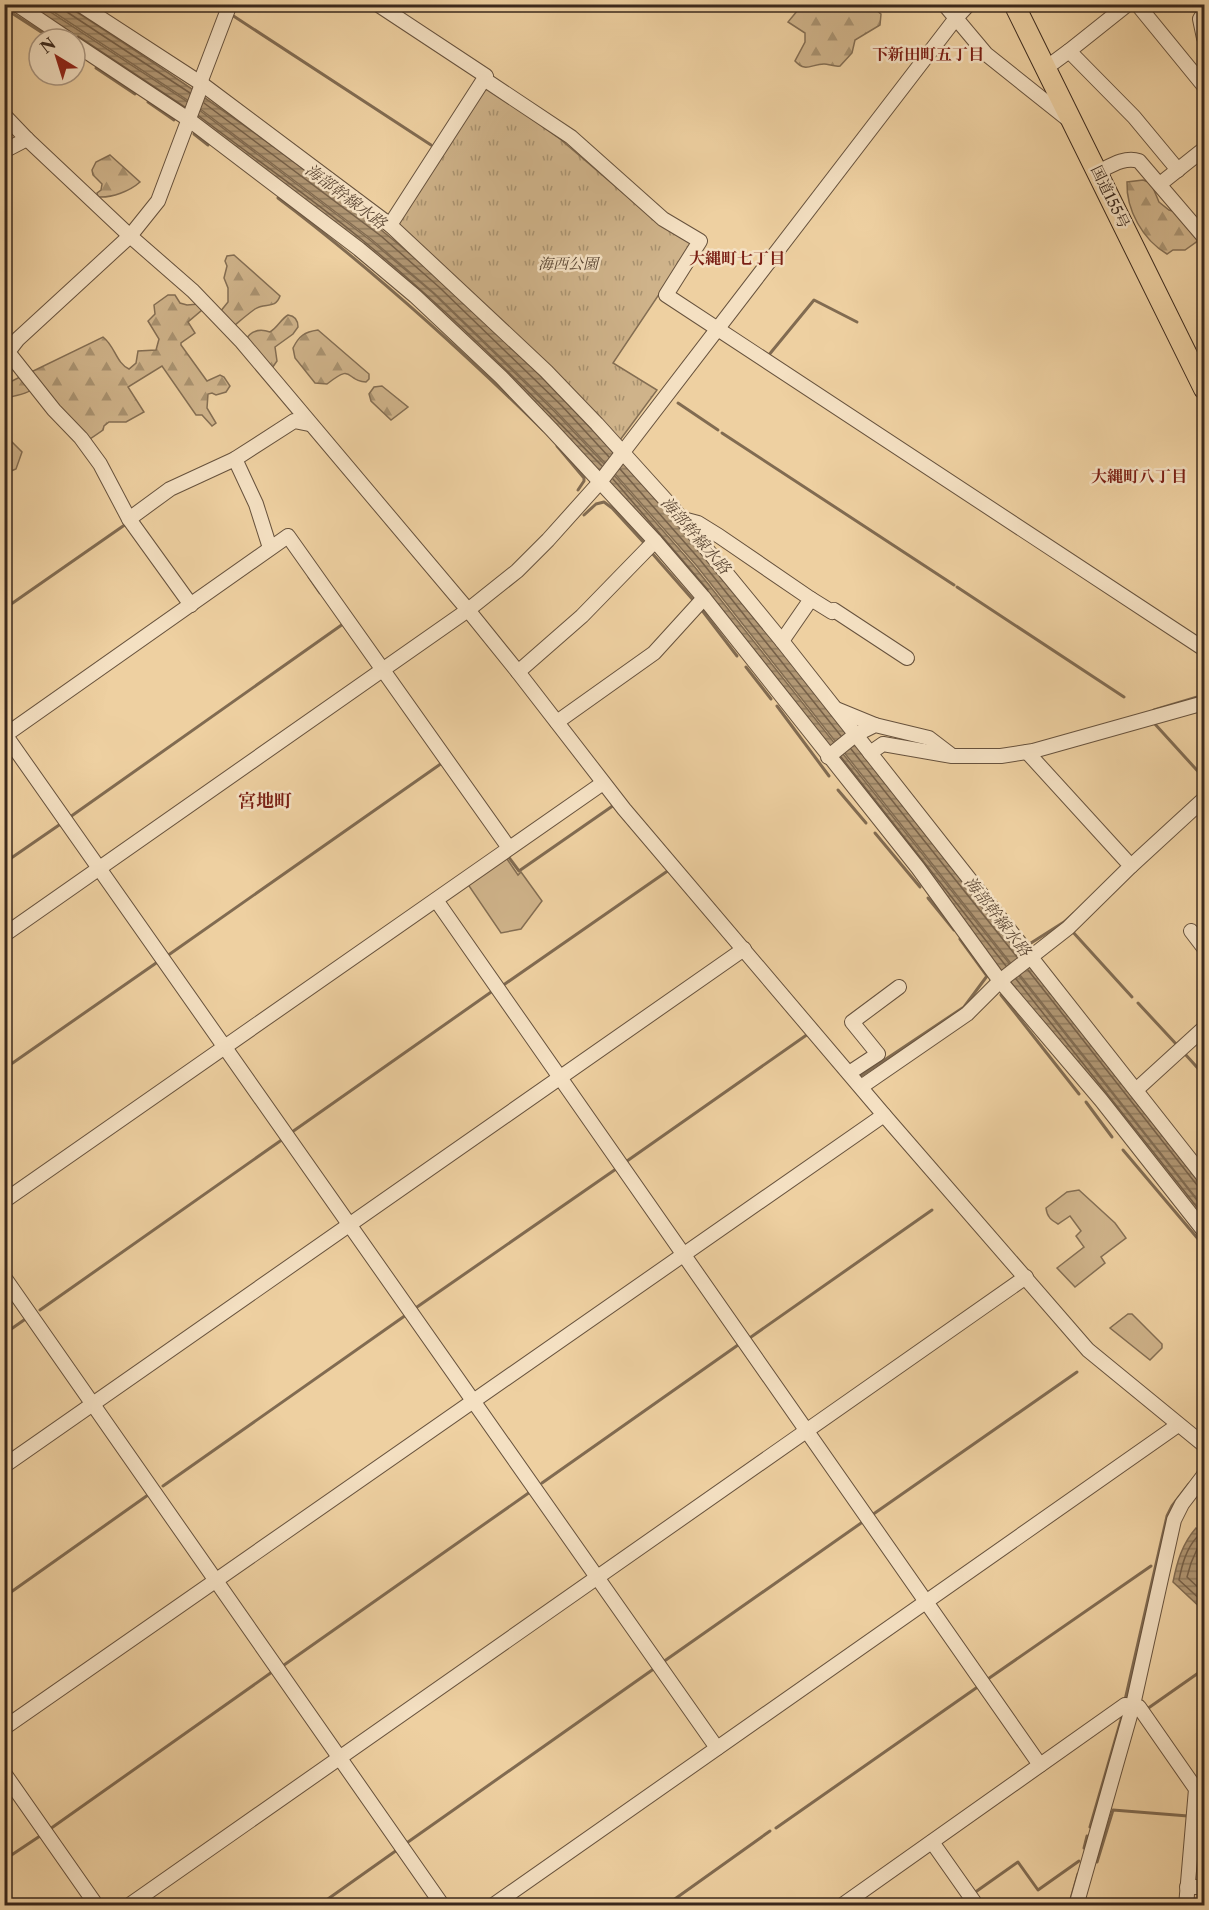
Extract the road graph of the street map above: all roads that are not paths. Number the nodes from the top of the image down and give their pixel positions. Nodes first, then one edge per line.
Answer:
1 (16, 4) edge
2 (79, 4) edge
3 (230, 4) edge
4 (377, 4) edge
5 (944, 4) edge
6 (969, 4) edge
7 (1014, 4) edge
8 (1128, 4) edge
9 (1137, 4) edge
10 (1203, 4) edge
11 (1204, 13) edge
12 (956, 18) junction
13 (50, 27) edge
14 (1204, 38) edge
15 (1069, 51) junction
16 (87, 52) edge
17 (1046, 69) junction
18 (484, 79) junction
19 (200, 86) junction
20 (1204, 86) edge
21 (4, 115) edge
22 (188, 118) junction
23 (1073, 123) junction
24 (27, 140) junction
25 (1204, 149) edge
26 (4, 151) edge
27 (1178, 170) junction
28 (1098, 172) junction
29 (1160, 184) junction
30 (390, 225) junction
31 (130, 236) junction
32 (1204, 237) edge
33 (718, 329) junction
34 (6, 354) edge
35 (1204, 389) edge
36 (292, 404) junction
37 (294, 421) junction
38 (309, 424) junction
39 (621, 455) junction
40 (235, 459) junction
41 (601, 481) junction
42 (129, 519) junction
43 (683, 519) junction
44 (655, 541) junction
45 (270, 549) junction
46 (704, 598) junction
47 (811, 599) junction
48 (191, 605) junction
49 (468, 610) junction
50 (782, 641) junction
51 (1204, 649) edge
52 (907, 658) dead end
53 (383, 670) junction
54 (518, 672) junction
55 (1204, 703) edge
56 (834, 709) junction
57 (557, 722) junction
58 (874, 724) junction
59 (5, 734) edge
60 (854, 736) junction
61 (1027, 752) junction
62 (870, 753) junction
63 (829, 756) junction
64 (952, 756) junction
65 (603, 783) junction
66 (1204, 799) edge
67 (509, 848) junction
68 (1131, 866) junction
69 (100, 869) junction
70 (436, 900) junction
71 (1191, 931) dead end
72 (4, 935) edge
73 (1204, 948) edge
74 (744, 949) junction
75 (1031, 957) junction
76 (1000, 981) junction
77 (899, 987) dead end
78 (1204, 1028) edge
79 (225, 1047) junction
80 (849, 1073) junction
81 (560, 1078) junction
82 (861, 1087) junction
83 (1136, 1090) junction
84 (884, 1115) junction
85 (1204, 1177) edge
86 (4, 1201) edge
87 (350, 1224) junction
88 (1204, 1232) edge
89 (683, 1254) junction
90 (4, 1277) edge
91 (1026, 1277) junction
92 (473, 1400) junction
93 (93, 1405) junction
94 (1178, 1425) junction
95 (806, 1431) junction
96 (1204, 1445) edge
97 (4, 1466) edge
98 (1204, 1474) edge
99 (597, 1577) junction
100 (216, 1581) junction
101 (926, 1602) junction
102 (1133, 1705) junction
103 (4, 1728) edge
104 (717, 1748) junction
105 (340, 1757) junction
106 (1040, 1765) junction
107 (4, 1773) edge
108 (1200, 1786) edge
109 (932, 1842) junction
110 (1187, 1887) junction
111 (1204, 1887) edge
112 (97, 1905) edge
113 (128, 1905) edge
114 (443, 1905) edge
115 (492, 1905) edge
116 (841, 1905) edge
117 (977, 1905) edge
118 (1076, 1905) edge
119 (1186, 1905) edge

1 - 13 street
2 - 19 street
3 - 19 street
4 - 18 street
5 - 12 street
6 - 12 street
7 - 17 highway, 国道155号
8 - 15 street
9 - 20 street
10 - 11 street
11 - 14 street
12 - 23 street
12 - 33 street
15 - 17 street
15 - 27 street
16 - 22 street
17 - 23 highway, 国道155号
18 - 30 street
18 - 33 street
19 - 22 street
19 - 30 street
21 - 24 street
22 - 31 street
22 - 41 street
23 - 28 highway, 国道155号
24 - 26 street
24 - 31 street
25 - 27 street
27 - 29 street
28 - 29 street
28 - 35 highway, 国道155号
29 - 32 street
30 - 39 street
31 - 34 street
31 - 36 street
33 - 39 street
33 - 51 street
34 - 42 street
36 - 37 street
36 - 38 street
37 - 38 street
37 - 40 street
38 - 49 street
39 - 41 street
39 - 43 street
40 - 42 street
40 - 45 street
41 - 44 street
41 - 49 street
42 - 48 street
43 - 47 street
43 - 50 street
44 - 46 street
44 - 54 street
45 - 48 street
45 - 53 street
46 - 57 street
46 - 63 street
47 - 50 street
47 - 52 street
48 - 59 street
49 - 53 street
49 - 54 street
50 - 56 street
53 - 67 street
53 - 69 street
54 - 57 street
55 - 61 street
56 - 58 street
56 - 60 street
57 - 65 street
58 - 60 street
58 - 64 street
59 - 69 street
60 - 62 street
60 - 63 street
61 - 64 street
61 - 68 street
62 - 64 street
62 - 75 street
63 - 76 street
65 - 67 street
65 - 74 street
66 - 68 street
67 - 70 street
68 - 75 street
69 - 72 street
69 - 79 street
70 - 79 street
70 - 81 street
71 - 73 street
74 - 80 street
74 - 81 street
75 - 76 street
75 - 83 street
76 - 82 street
76 - 88 street
77 - 80 street
78 - 83 street
79 - 86 street
79 - 87 street
80 - 82 street
81 - 87 street
81 - 89 street
82 - 84 street
83 - 85 street
84 - 89 street
84 - 91 street
87 - 92 street
87 - 93 street
89 - 92 street
89 - 95 street
90 - 93 street
91 - 94 street
91 - 95 street
92 - 99 street
92 - 100 street
93 - 97 street
93 - 100 street
94 - 96 street
94 - 101 street
95 - 99 street
95 - 101 street
98 - 102 street
99 - 104 street
99 - 105 street
100 - 103 street
100 - 105 street
101 - 104 street
101 - 106 street
102 - 106 street
102 - 108 street
102 - 118 street
104 - 115 street
105 - 113 street
105 - 114 street
106 - 109 street
107 - 112 street
108 - 110 street
109 - 116 street
109 - 117 street
110 - 111 street
110 - 119 street

